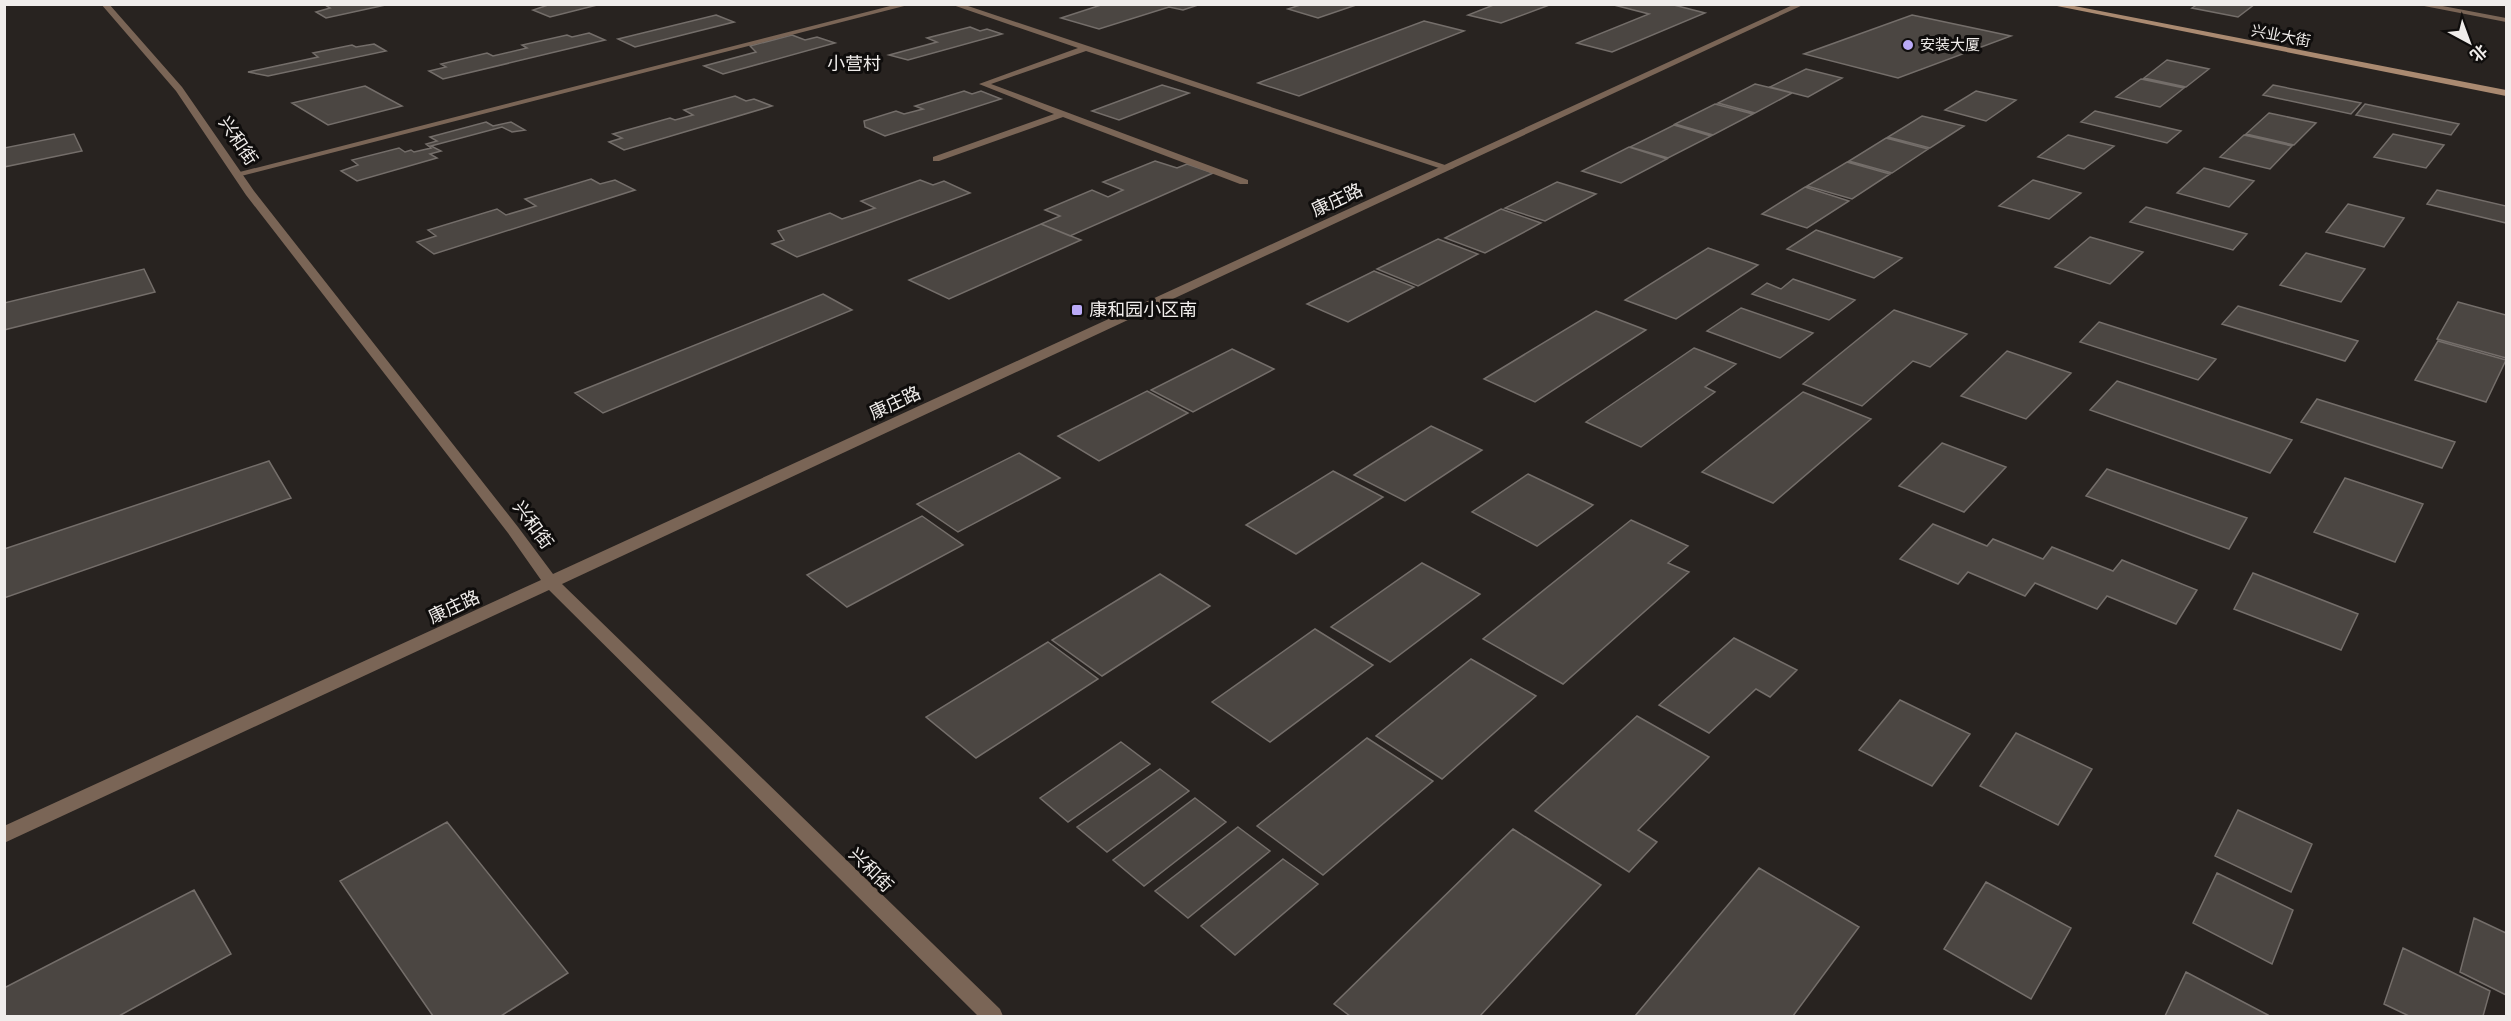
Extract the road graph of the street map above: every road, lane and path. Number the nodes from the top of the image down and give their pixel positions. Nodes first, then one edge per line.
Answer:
1 (104, 4) edge
2 (909, 4) edge
3 (954, 4) edge
4 (1802, 4) edge
5 (2050, 4) edge
6 (2087, 4) edge
7 (2417, 4) edge
8 (2506, 20) edge
9 (1086, 48) junction
10 (2506, 86) edge
11 (2506, 93) edge
12 (1063, 114) junction
13 (936, 159) dead end
14 (1449, 168) junction
15 (237, 174) junction
16 (1244, 182) dead end
17 (550, 582) junction
18 (4, 835) edge
19 (992, 1017) edge

1 - 15 street, 兴和街
2 - 15 street
3 - 9 street
4 - 14 street, 康庄路
5 - 11 main road, 兴业大街
6 - 10 main road, 兴业大街
7 - 8 street
9 - 12 street
9 - 14 street
12 - 13 street
12 - 16 street
14 - 17 street, 康庄路
15 - 17 street, 兴和街
17 - 18 street, 康庄路
17 - 19 street, 兴和街

